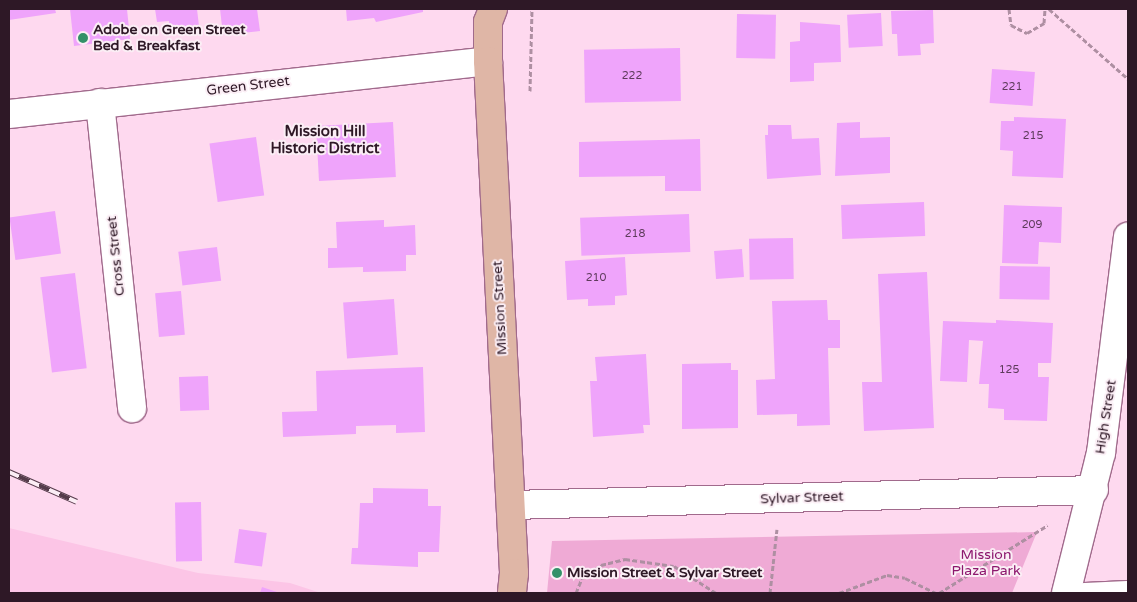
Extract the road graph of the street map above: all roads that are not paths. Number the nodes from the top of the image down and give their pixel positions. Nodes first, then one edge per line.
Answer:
1 (487, 13) edge
2 (488, 61) junction
3 (100, 104) junction
4 (9, 114) edge
5 (1128, 237) edge
6 (132, 408) dead end
7 (1094, 490) junction
8 (511, 505) junction
9 (1128, 591) edge
10 (512, 593) edge
11 (1066, 593) edge
12 (1084, 593) edge

1 - 2 main road, Mission Street
2 - 3 street, Green Street
2 - 8 main road, Mission Street
3 - 4 street, Green Street
3 - 6 street, Cross Street
5 - 7 street, High Street
7 - 8 street, Sylvar Street
7 - 11 street, High Street
8 - 10 main road, Mission Street
9 - 12 lane

